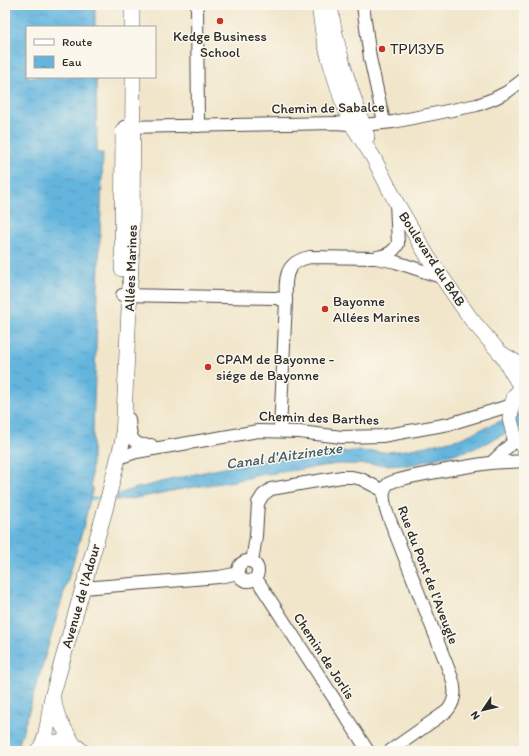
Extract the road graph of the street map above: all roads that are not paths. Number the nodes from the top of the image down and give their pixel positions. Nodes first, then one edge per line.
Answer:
1 (123, 5) edge
2 (132, 5) edge
3 (197, 5) edge
4 (319, 5) edge
5 (330, 5) edge
6 (363, 5) edge
7 (123, 26) edge
8 (132, 26) edge
9 (123, 78) edge
10 (133, 78) edge
11 (524, 79) edge
12 (384, 122) junction
13 (357, 124) junction
14 (198, 126) junction
15 (128, 127) junction
16 (396, 202) junction
17 (376, 258) junction
18 (440, 277) junction
19 (126, 295) junction
20 (286, 301) junction
21 (501, 354) junction
22 (524, 367) edge
23 (127, 381) junction
24 (523, 388) edge
25 (511, 412) junction
26 (280, 431) junction
27 (514, 435) junction
28 (180, 444) junction
29 (524, 448) edge
30 (118, 458) junction
31 (524, 461) edge
32 (491, 463) junction
33 (384, 491) junction
34 (110, 492) joint
35 (252, 562) junction
36 (239, 573) junction
37 (256, 578) junction
38 (83, 588) junction
39 (52, 697) junction
40 (78, 748) edge
41 (39, 749) edge
42 (368, 751) edge
43 (390, 751) edge

1 - 7 main road
2 - 8 main road
3 - 14 street
4 - 13 main road, Boulevard du BAB
5 - 13 main road, Boulevard du BAB
6 - 12 street
9 - 15 main road, Allées Marines
10 - 15 main road, Allées Marines
11 - 12 street, Chemin de Sabalce
12 - 13 street, Chemin de Sabalce
13 - 14 street, Chemin de Sabalce
13 - 16 main road, Boulevard du BAB
14 - 15 street, Chemin de Sabalce
15 - 19 main road, Allées Marines
16 - 17 street
16 - 18 main road, Boulevard du BAB
17 - 18 street
17 - 20 street
18 - 21 main road, Boulevard du BAB
19 - 20 street
19 - 23 main road, Allées Marines
19 - 30 main road, Allées Marines
20 - 26 street
21 - 22 main road, Boulevard du BAB
21 - 24 main road, Boulevard du BAB
23 - 28 street, Chemin des Barthes
23 - 30 main road, Allées Marines
24 - 25 main road
25 - 26 street, Chemin des Barthes
25 - 27 main road
26 - 28 street, Chemin des Barthes
27 - 29 main road
27 - 32 street
28 - 30 street, Chemin des Barthes
30 - 34 main road, Allées Marines
31 - 32 street, Rue du Pont de l'Aveugle
32 - 33 street, Rue du Pont de l'Aveugle
33 - 35 street
33 - 43 street, Rue du Pont de l'Aveugle
34 - 38 main road, Avenue de l'Adour
35 - 36 street
35 - 37 street
36 - 37 street
36 - 38 street
37 - 42 street, Chemin de Jorlis
38 - 39 main road, Avenue de l'Adour
39 - 40 main road
39 - 41 main road, Avenue de l'Adour
40 - 41 main road

